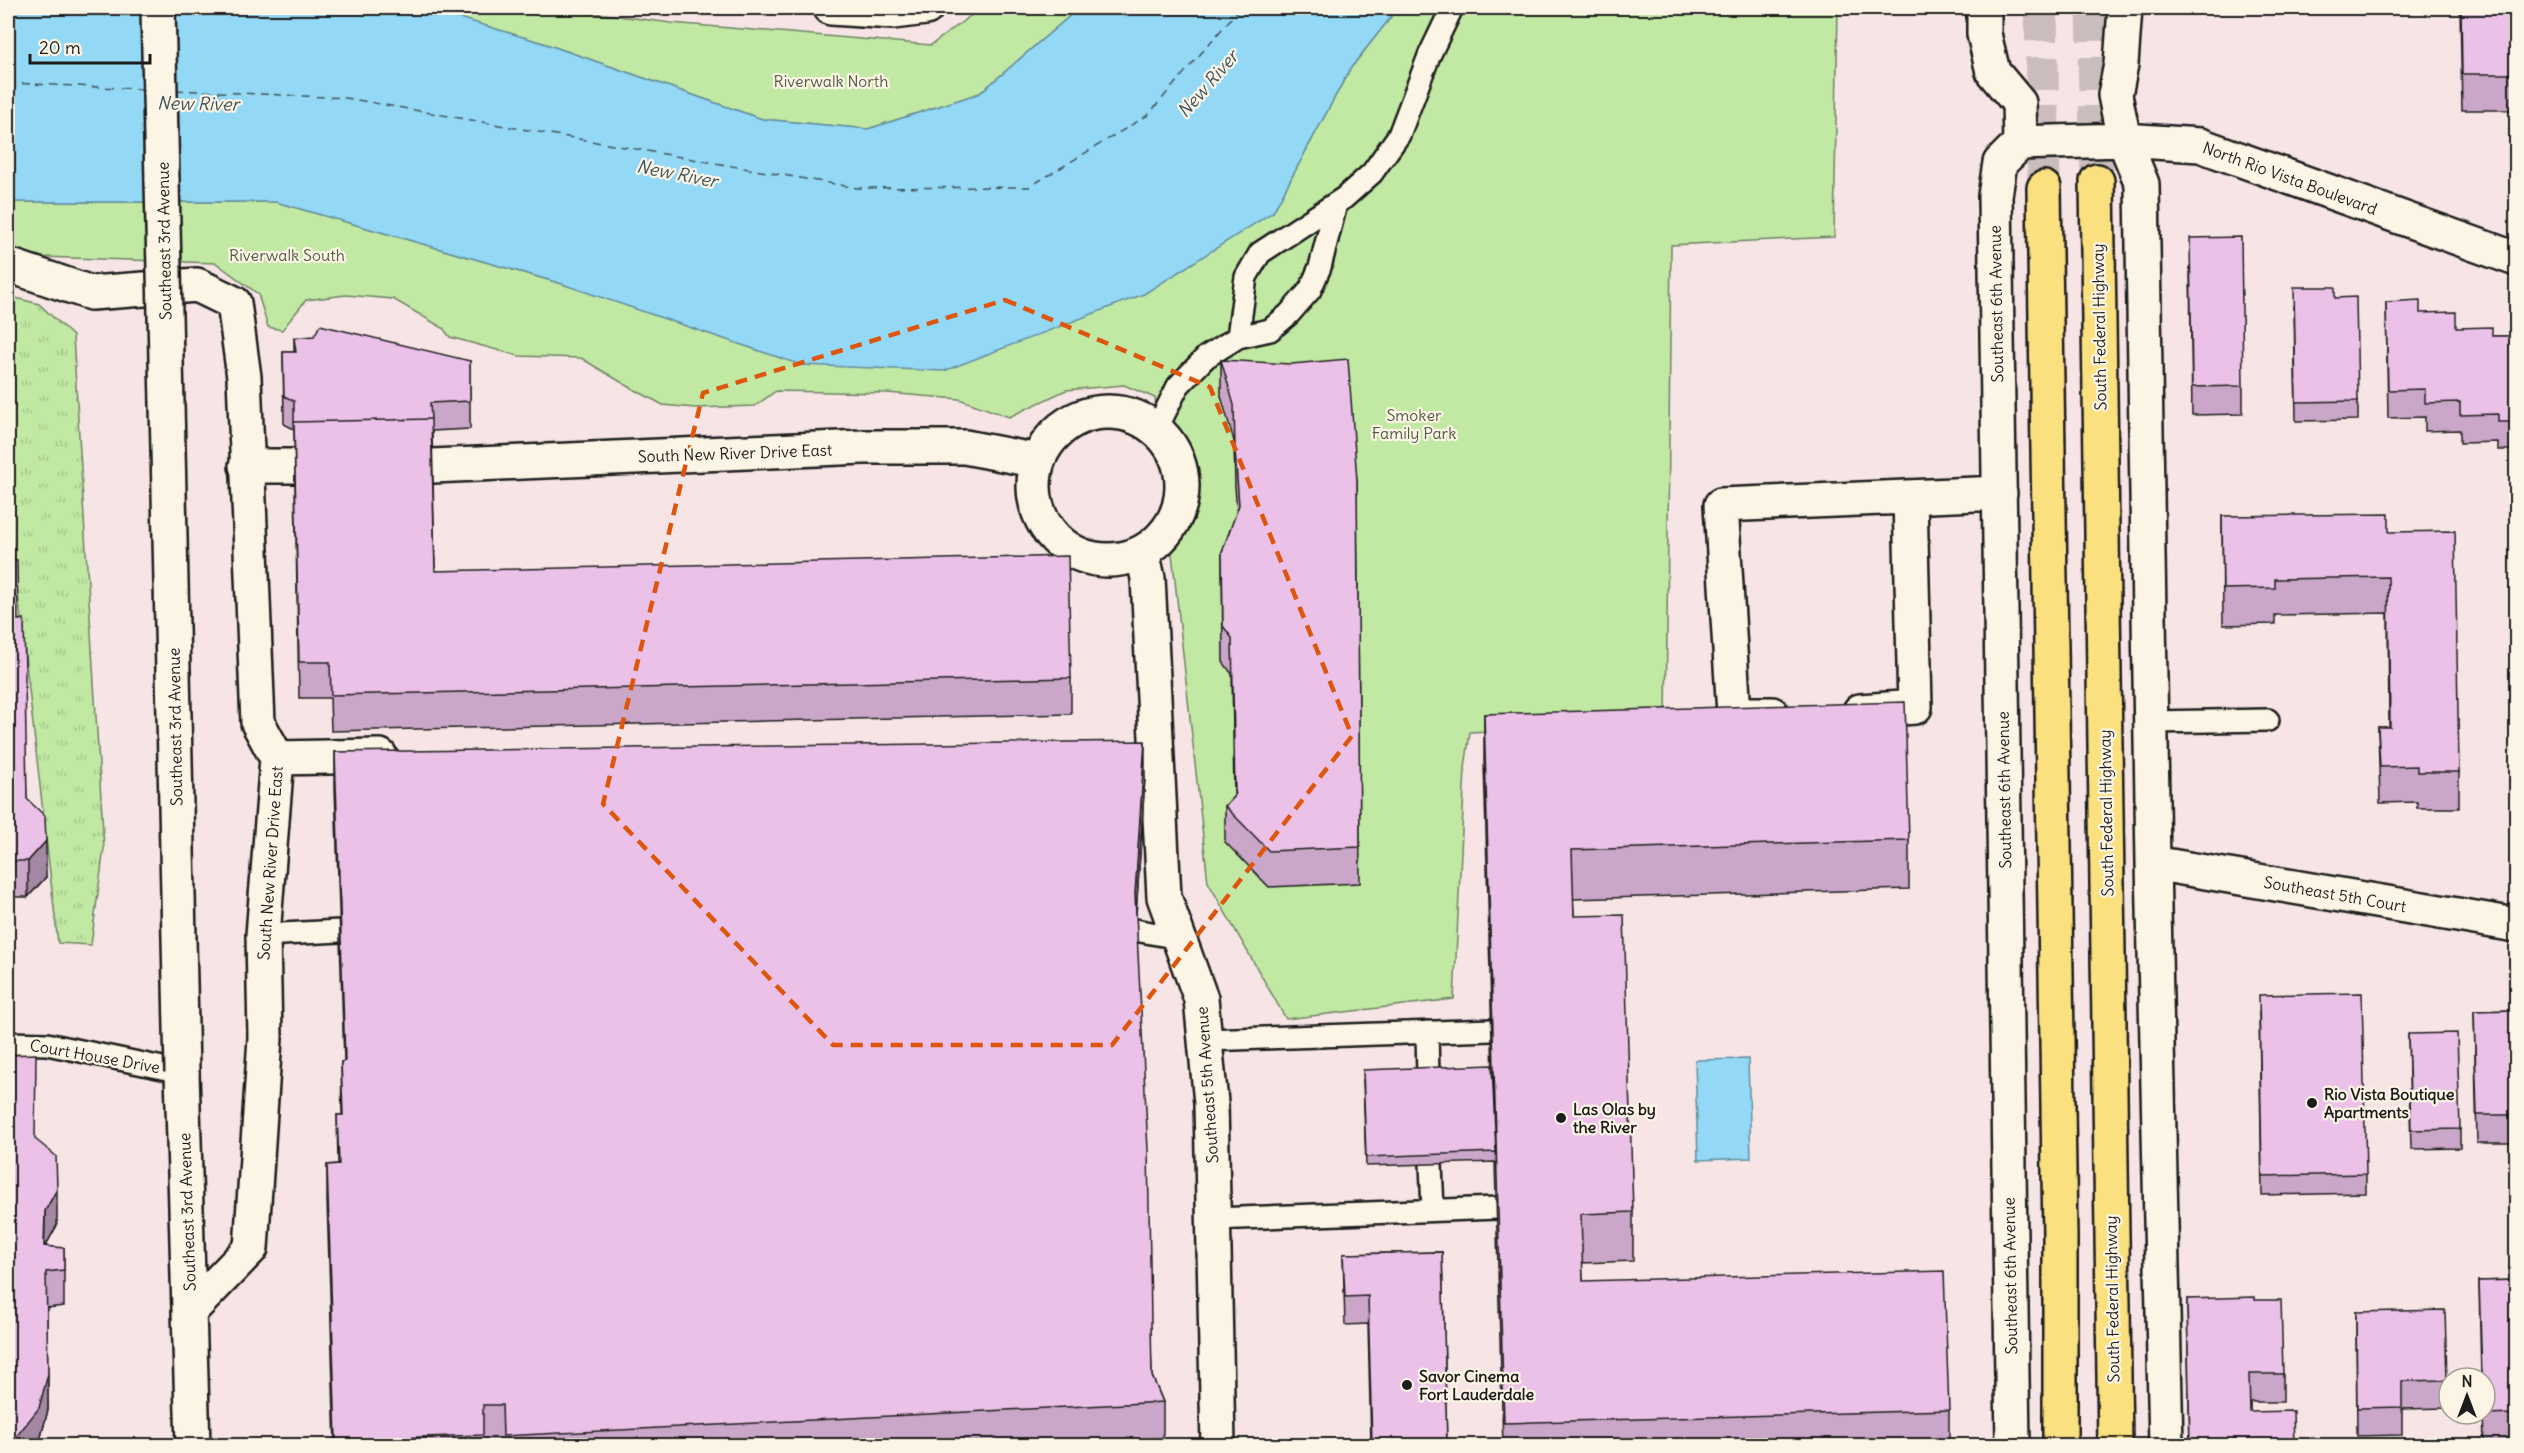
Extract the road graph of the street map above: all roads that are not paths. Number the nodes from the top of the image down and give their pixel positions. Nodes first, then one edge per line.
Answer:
1 (158, 8) edge
2 (837, 8) edge
3 (926, 8) edge
4 (1452, 8) edge
5 (1984, 8) edge
6 (2125, 8) edge
7 (2124, 140) junction
8 (2020, 143) junction
9 (2097, 181) tunnel mouth
10 (2044, 188) tunnel mouth
11 (1336, 204) junction
12 (2517, 259) edge
13 (8, 265) edge
14 (1238, 337) junction
15 (1156, 430) junction
16 (1038, 461) junction
17 (246, 466) junction
18 (294, 466) edge
19 (432, 466) edge
20 (2000, 493) junction
21 (1910, 497) junction
22 (1142, 552) junction
23 (1799, 714) edge
24 (2268, 720) dead end
25 (2151, 722) junction
26 (1832, 723) edge
27 (408, 756) edge
28 (277, 758) junction
29 (2153, 863) junction
30 (2517, 925) edge
31 (1135, 930) edge
32 (340, 931) edge
33 (263, 935) junction
34 (1179, 938) junction
35 (1492, 1030) edge
36 (1427, 1032) junction
37 (1205, 1040) junction
38 (8, 1043) edge
39 (182, 1072) junction
40 (1428, 1077) edge
41 (1431, 1164) edge
42 (1497, 1208) edge
43 (1433, 1209) junction
44 (1214, 1219) junction
45 (190, 1311) junction
46 (193, 1446) edge
47 (1218, 1446) edge
48 (2013, 1446) edge
49 (2060, 1446) edge
50 (2115, 1446) edge
51 (2166, 1446) edge

1 - 39 street, Southeast 3rd Avenue, bridge
2 - 3 street
4 - 11 lane
5 - 8 street
6 - 7 street
7 - 8 street, North Rio Vista Boulevard
7 - 12 street, North Rio Vista Boulevard
7 - 25 street
8 - 20 street, Southeast 6th Avenue
9 - 50 main road, South Federal Highway
10 - 49 main road
11 - 14 lane
11 - 14 lane
13 - 17 street, South New River Drive East
14 - 15 lane
15 - 16 street
15 - 22 street
16 - 19 street, South New River Drive East
16 - 22 street
17 - 18 street
17 - 28 street, South New River Drive East
20 - 21 street
20 - 48 street, Southeast 6th Avenue
21 - 23 street
21 - 26 street
22 - 34 street, Southeast 5th Avenue
24 - 25 lane
25 - 29 street
27 - 28 street
28 - 33 street, South New River Drive East
29 - 30 street, Southeast 5th Court
29 - 51 street
31 - 34 lane
32 - 33 lane
33 - 45 street, South New River Drive East
34 - 37 street, Southeast 5th Avenue
35 - 36 lane
36 - 37 lane
36 - 40 lane
37 - 44 street, Southeast 5th Avenue
38 - 39 lane, Court House Drive
39 - 45 street, Southeast 3rd Avenue
41 - 43 lane
42 - 43 lane
43 - 44 lane
44 - 47 street, Southeast 5th Avenue
45 - 46 street, Southeast 3rd Avenue

